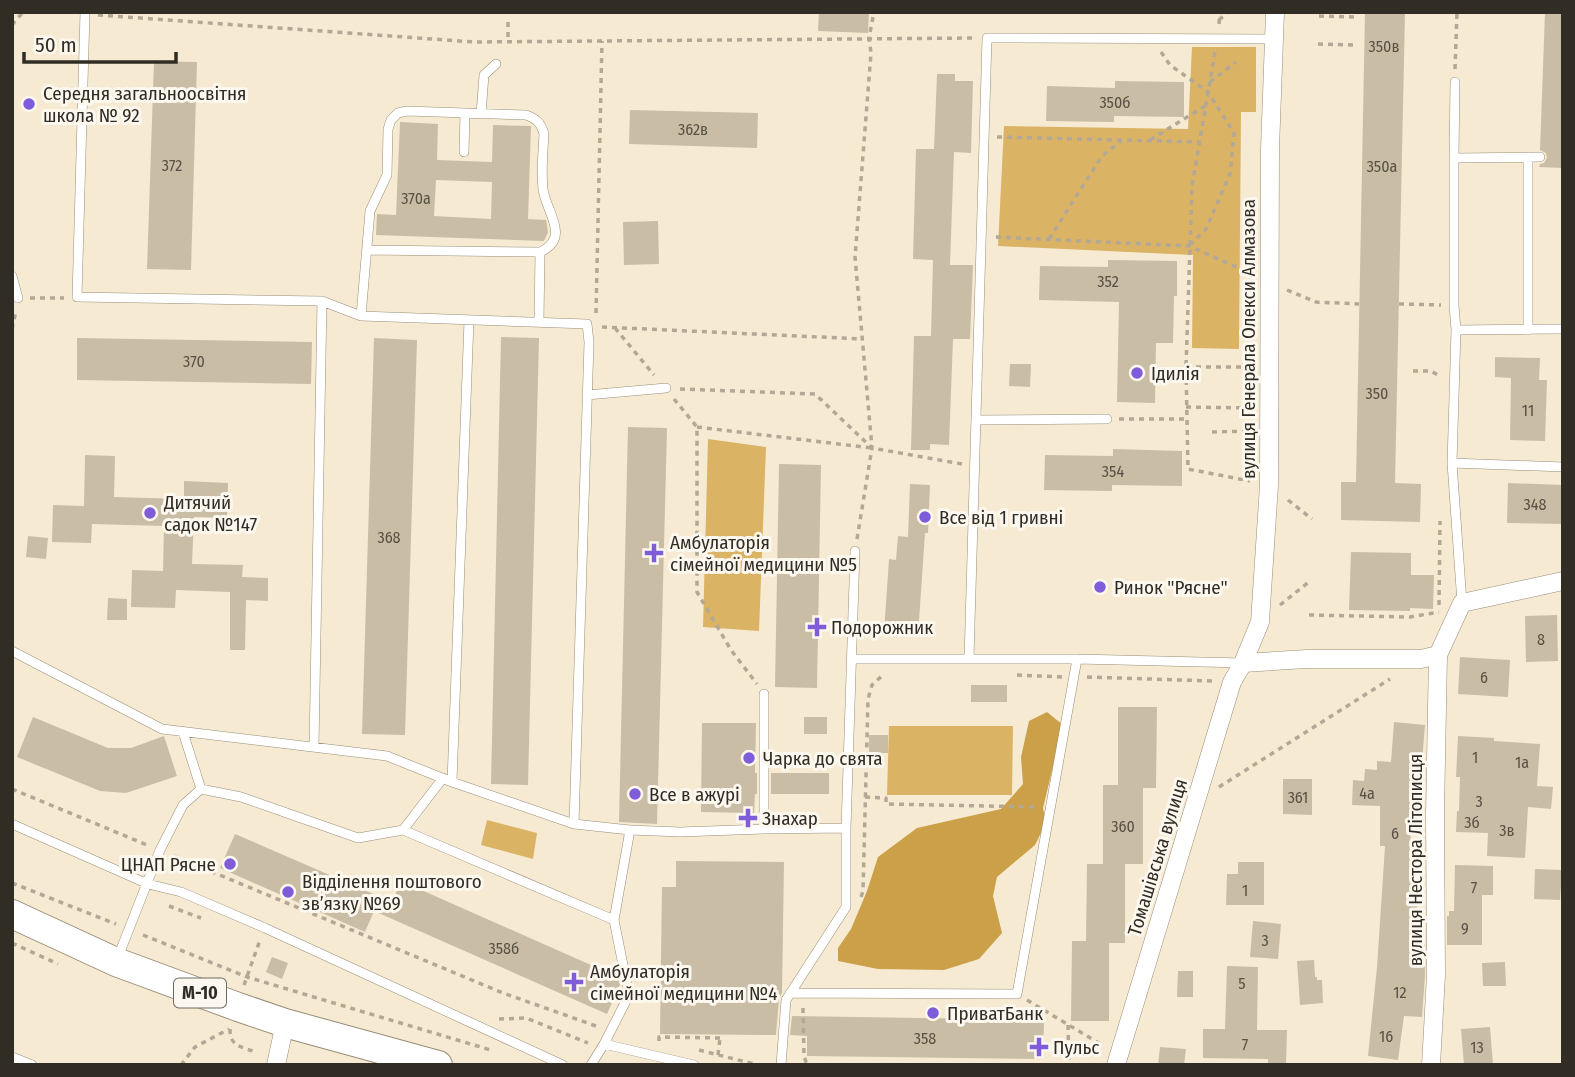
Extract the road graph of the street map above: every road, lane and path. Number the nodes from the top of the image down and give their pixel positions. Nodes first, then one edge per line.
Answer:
1 (23, 12) edge
2 (874, 12) edge
3 (1228, 12) edge
4 (1275, 12) edge
5 (1457, 12) edge
6 (85, 13) edge
7 (1319, 16) dead end
8 (1354, 17) dead end
9 (1219, 20) dead end
10 (508, 22) dead end
11 (12, 25) edge
12 (869, 38) junction
13 (987, 38) junction
14 (1152, 39) junction
15 (1217, 39) junction
16 (1274, 39) junction
17 (602, 41) junction
18 (508, 42) junction
19 (1318, 44) dead end
20 (1353, 45) dead end
21 (1236, 62) dead end
22 (496, 64) dead end
23 (1210, 82) junction
24 (1455, 82) joint
25 (1208, 92) junction
26 (1205, 106) junction
27 (465, 113) junction
28 (481, 114) junction
29 (985, 137) junction
30 (1123, 140) junction
31 (1149, 141) junction
32 (1199, 142) junction
33 (464, 152) dead end
34 (1540, 157) dead end
35 (1454, 158) junction
36 (1528, 158) junction
37 (982, 237) junction
38 (1049, 239) junction
39 (1189, 246) junction
40 (367, 250) junction
41 (540, 252) junction
42 (1237, 267) dead end
43 (12, 276) edge
44 (19, 298) junction
45 (77, 298) junction
46 (322, 301) junction
47 (1316, 302) dead end
48 (1359, 304) dead end
49 (1399, 304) dead end
50 (1454, 305) junction
51 (361, 316) junction
52 (469, 320) junction
53 (539, 322) junction
54 (592, 325) junction
55 (615, 328) junction
56 (12, 329) edge
57 (1563, 329) edge
58 (1456, 330) junction
59 (1528, 330) junction
60 (863, 339) junction
61 (1186, 366) junction
62 (1269, 367) junction
63 (1413, 370) dead end
64 (1441, 377) dead end
65 (666, 388) junction
66 (587, 395) junction
67 (1186, 407) junction
68 (1269, 408) junction
69 (1107, 419) joint
70 (1187, 419) junction
71 (976, 420) junction
72 (697, 426) junction
73 (1269, 430) junction
74 (1212, 432) dead end
75 (872, 448) junction
76 (1452, 463) junction
77 (975, 466) junction
78 (1563, 467) edge
79 (1269, 485) junction
80 (1440, 515) dead end
81 (1312, 519) dead end
82 (855, 551) joint
83 (1310, 581) dead end
84 (1563, 581) edge
85 (1462, 603) junction
86 (1309, 615) dead end
87 (1260, 622) junction
88 (12, 651) edge
89 (1429, 657) junction
90 (852, 659) junction
91 (969, 659) junction
92 (1077, 659) junction
93 (1243, 663) junction
94 (888, 672) dead end
95 (1007, 675) dead end
96 (1074, 677) junction
97 (1232, 682) junction
98 (764, 694) joint
99 (183, 732) junction
100 (314, 747) junction
101 (448, 780) junction
102 (12, 789) edge
103 (201, 789) junction
104 (865, 797) junction
105 (1194, 803) junction
106 (1050, 807) junction
107 (12, 824) edge
108 (574, 824) junction
109 (846, 828) junction
110 (764, 829) junction
111 (403, 830) junction
112 (630, 830) junction
113 (148, 845) dead end
114 (174, 856) dead end
115 (12, 883) edge
116 (148, 884) junction
117 (858, 902) dead end
118 (12, 914) edge
119 (614, 920) junction
120 (265, 928) junction
121 (129, 929) junction
122 (116, 962) junction
123 (247, 977) junction
124 (244, 985) dead end
125 (790, 993) junction
126 (803, 993) junction
127 (1017, 994) junction
128 (492, 1019) dead end
129 (585, 1022) dead end
130 (285, 1023) junction
131 (1068, 1025) junction
132 (585, 1042) dead end
133 (604, 1044) junction
134 (671, 1044) dead end
135 (694, 1049) dead end
136 (255, 1052) dead end
137 (500, 1053) dead end
138 (718, 1055) junction
139 (12, 1057) edge
140 (1118, 1060) edge
141 (32, 1065) edge
142 (181, 1065) edge
143 (276, 1065) edge
144 (438, 1065) edge
145 (563, 1065) edge
146 (591, 1065) edge
147 (694, 1065) edge
148 (758, 1065) edge
149 (782, 1065) edge
150 (807, 1065) edge
151 (1069, 1065) edge
152 (1431, 1065) edge

1 - 11 path
2 - 12 path
3 - 9 path
4 - 16 street, вулиця Генерала Олекси Алмазова
5 - 24 path
6 - 18 path
6 - 45 lane
7 - 8 path
10 - 18 path
12 - 13 path
12 - 17 path
12 - 60 path
13 - 14 lane
13 - 29 lane
14 - 15 lane
14 - 25 path
15 - 16 lane
15 - 23 path
16 - 62 street, вулиця Генерала Олекси Алмазова
17 - 18 path
17 - 54 path
19 - 20 path
21 - 23 path
22 - 28 lane
23 - 25 path
24 - 35 lane
25 - 26 path
25 - 39 path
26 - 31 path
26 - 32 path
27 - 28 lane
27 - 33 lane
27 - 40 lane
28 - 41 lane
29 - 30 path
29 - 37 lane
30 - 31 path
30 - 38 path
31 - 32 path
32 - 39 path
34 - 36 lane
35 - 36 lane
35 - 50 lane
36 - 59 lane
37 - 38 path
37 - 71 lane
38 - 39 path
39 - 42 path
39 - 61 path
40 - 41 lane
40 - 51 lane
41 - 53 lane
43 - 44 lane
44 - 45 path
44 - 56 path
45 - 46 lane
46 - 51 lane
46 - 100 lane
47 - 48 path
49 - 50 path
50 - 58 lane
51 - 52 lane
52 - 53 lane
52 - 101 lane
53 - 54 lane
54 - 55 path
54 - 66 lane
55 - 60 path
55 - 65 path
57 - 59 lane
58 - 59 lane
58 - 76 lane
60 - 75 path
61 - 62 path
61 - 67 path
62 - 68 street, вулиця Генерала Олекси Алмазова
63 - 64 path
65 - 66 lane
65 - 72 path
65 - 75 path
66 - 108 lane
67 - 68 path
67 - 70 path
68 - 73 street, вулиця Генерала Олекси Алмазова
69 - 70 path
69 - 71 lane
70 - 79 path
71 - 77 lane
72 - 75 path
72 - 98 path
73 - 74 path
73 - 79 street, вулиця Генерала Олекси Алмазова
75 - 77 path
75 - 82 path
76 - 78 lane
76 - 85 lane
77 - 91 lane
79 - 81 path
79 - 87 street, вулиця Генерала Олекси Алмазова
80 - 86 path
82 - 90 lane
83 - 87 path
84 - 85 street
85 - 89 street
87 - 93 street, вулиця Генерала Олекси Алмазова
88 - 99 lane
89 - 93 street
89 - 105 path
89 - 152 street, вулиця Нестора Літописця
90 - 91 lane
90 - 109 lane
91 - 92 lane
92 - 93 lane
92 - 96 lane
93 - 97 street, Томашівська вулиця
94 - 104 path
95 - 96 path
96 - 97 path
96 - 106 lane
97 - 105 street, Томашівська вулиця
98 - 110 lane
99 - 100 lane
99 - 103 lane
100 - 101 lane
101 - 108 lane
101 - 111 lane
102 - 113 path
103 - 111 lane
103 - 116 lane
104 - 106 path
104 - 117 path
105 - 140 street, Томашівська вулиця
106 - 127 lane
107 - 116 lane
108 - 112 lane
109 - 110 lane
109 - 125 lane
110 - 112 lane
111 - 119 lane
112 - 119 lane
114 - 129 path
115 - 121 path
116 - 120 lane
116 - 121 lane
118 - 122 main road, М-10
119 - 133 lane
120 - 123 path
120 - 145 lane
121 - 122 lane
121 - 123 path
122 - 130 main road, М-10
123 - 124 path
123 - 137 path
125 - 126 lane
125 - 149 lane
126 - 127 lane
126 - 150 path
127 - 131 path
128 - 132 path
130 - 143 street
130 - 144 main road, М-10
131 - 140 path
131 - 151 path
133 - 146 lane
133 - 147 lane
134 - 138 path
135 - 138 path
136 - 142 path
138 - 148 path
139 - 141 lane

